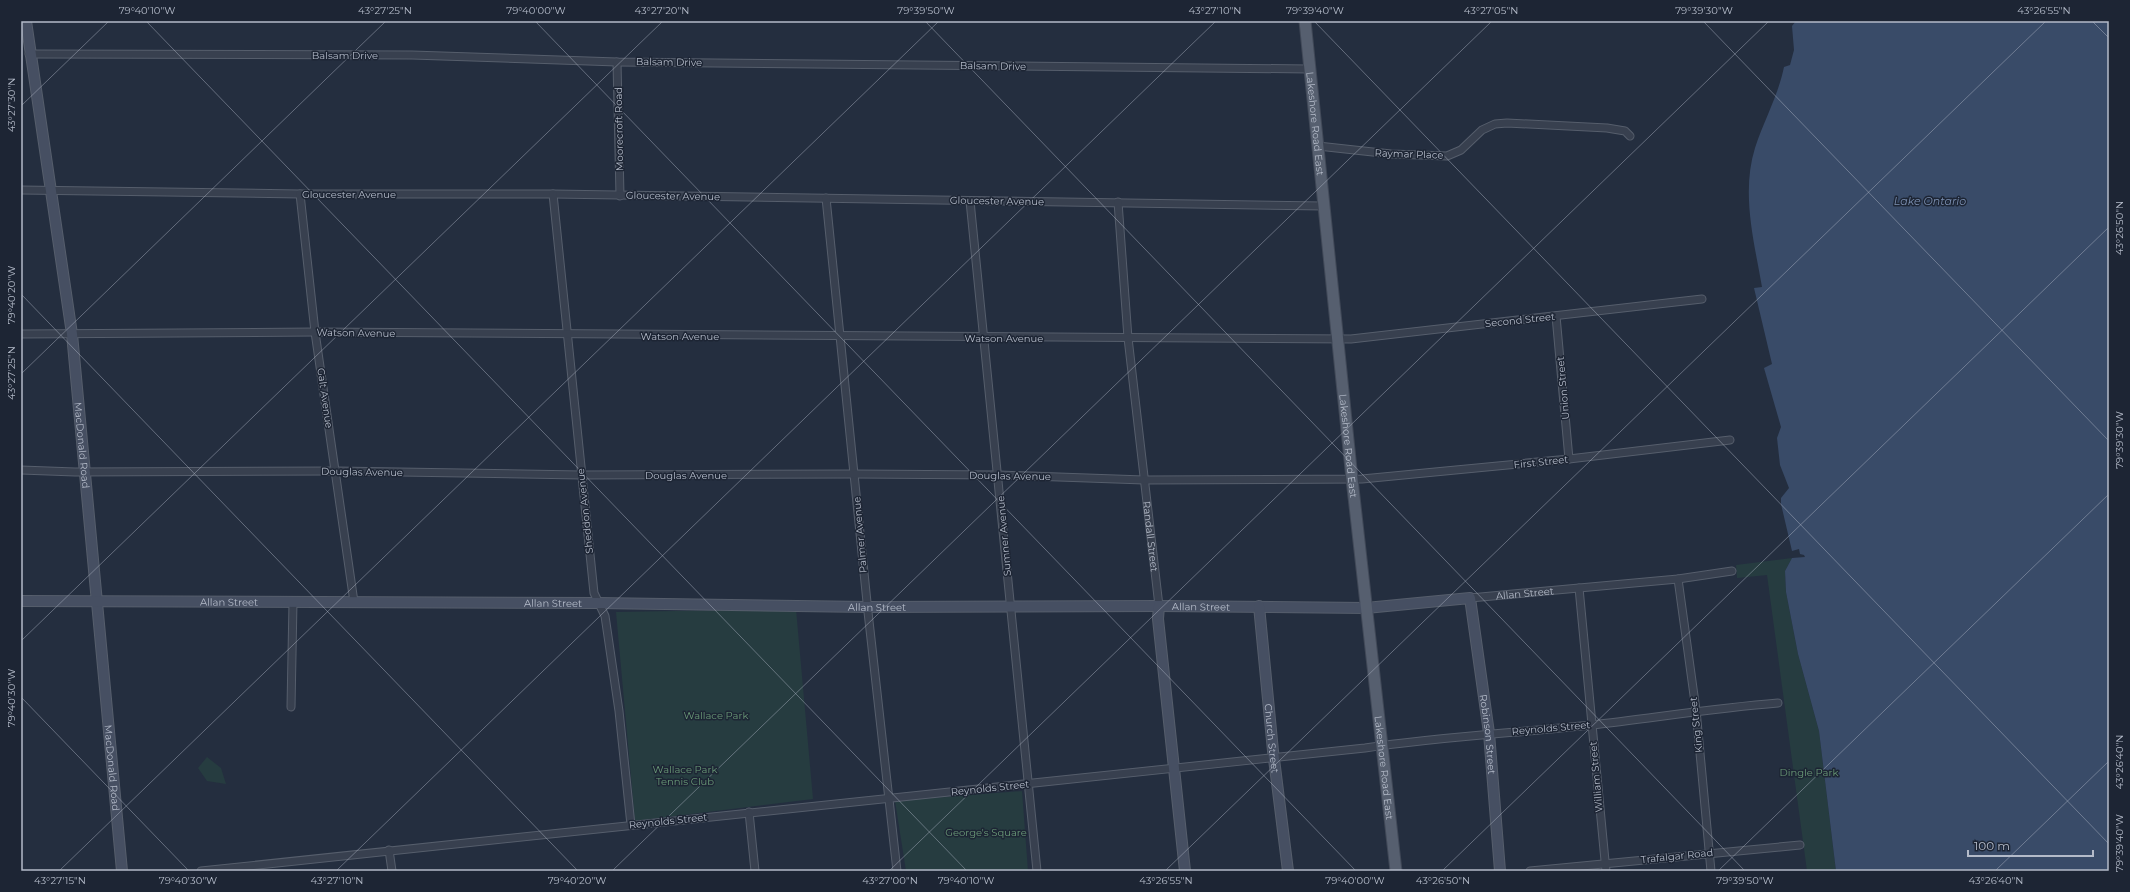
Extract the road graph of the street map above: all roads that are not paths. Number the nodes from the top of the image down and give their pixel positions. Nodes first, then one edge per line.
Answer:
1 (26, 21) edge
2 (1305, 21) edge
3 (29, 54) junction
4 (617, 62) junction
5 (1309, 70) junction
6 (1630, 136) dead end
7 (1318, 146) junction
8 (21, 190) edge
9 (52, 190) junction
10 (300, 194) junction
11 (553, 194) junction
12 (620, 196) junction
13 (826, 198) junction
14 (970, 201) junction
15 (1118, 202) junction
16 (1324, 206) junction
17 (1702, 299) dead end
18 (1556, 316) junction
19 (315, 332) junction
20 (21, 334) edge
21 (72, 334) junction
22 (567, 335) junction
23 (839, 337) junction
24 (984, 337) junction
25 (1128, 338) junction
26 (1338, 339) junction
27 (1730, 440) dead end
28 (1569, 459) junction
29 (21, 470) edge
30 (336, 471) junction
31 (84, 472) junction
32 (854, 474) junction
33 (581, 475) junction
34 (999, 475) junction
35 (1352, 479) junction
36 (1144, 480) junction
37 (1732, 571) dead end
38 (1678, 579) junction
39 (1579, 588) junction
40 (1470, 598) junction
41 (21, 601) edge
42 (97, 601) junction
43 (293, 602) junction
44 (354, 602) junction
45 (598, 603) junction
46 (1159, 606) junction
47 (1259, 606) junction
48 (867, 607) junction
49 (1010, 608) junction
50 (1366, 608) junction
51 (1778, 703) dead end
52 (291, 707) dead end
53 (1696, 710) junction
54 (1591, 725) junction
55 (1489, 733) junction
56 (1381, 745) junction
57 (1274, 756) junction
58 (1174, 768) junction
59 (1030, 784) junction
60 (888, 798) junction
61 (748, 812) junction
62 (631, 825) junction
63 (1800, 845) dead end
64 (390, 850) junction
65 (1709, 852) junction
66 (1605, 868) edge
67 (122, 871) edge
68 (201, 871) edge
69 (392, 871) edge
70 (755, 871) edge
71 (898, 871) edge
72 (1037, 871) edge
73 (1185, 871) edge
74 (1288, 871) edge
75 (1396, 871) edge
76 (1500, 871) edge
77 (1530, 871) edge
78 (1711, 871) edge

1 - 3 street, MacDonald Road
2 - 5 main road, Lakeshore Road East
3 - 4 street, Balsam Drive
3 - 9 street, MacDonald Road
4 - 5 street, Balsam Drive
4 - 12 street, Moorecroft Road
5 - 7 main road, Lakeshore Road East
6 - 7 street, Raymar Place
7 - 16 main road, Lakeshore Road East
8 - 9 street, Gloucester Avenue
9 - 10 street, Gloucester Avenue
9 - 21 street, MacDonald Road
10 - 11 street, Gloucester Avenue
10 - 19 street, Galt Avenue
11 - 12 street, Gloucester Avenue
11 - 22 street, Sheddon Avenue
12 - 13 street, Gloucester Avenue
13 - 14 street, Gloucester Avenue
13 - 23 street, Palmer Avenue
14 - 15 street, Gloucester Avenue
14 - 24 street, Sumner Avenue
15 - 16 street, Gloucester Avenue
15 - 25 street, Randall Street
16 - 26 main road, Lakeshore Road East
17 - 18 street, Second Street
18 - 26 street, Second Street
18 - 28 street, Union Street
19 - 21 street, Watson Avenue
19 - 22 street, Watson Avenue
19 - 30 street, Galt Avenue
20 - 21 street, Watson Avenue
21 - 31 street, MacDonald Road
22 - 23 street, Watson Avenue
22 - 33 street, Sheddon Avenue
23 - 24 street, Watson Avenue
23 - 32 street, Palmer Avenue
24 - 25 street, Watson Avenue
24 - 34 street, Sumner Avenue
25 - 26 street, Watson Avenue
25 - 36 street, Randall Street
26 - 35 main road, Lakeshore Road East
27 - 28 street, First Street
28 - 35 street, First Street
29 - 31 street, Douglas Avenue
30 - 31 street, Douglas Avenue
30 - 33 street, Douglas Avenue
30 - 44 street, Galt Avenue
31 - 42 street, MacDonald Road
32 - 33 street, Douglas Avenue
32 - 34 street, Douglas Avenue
32 - 48 street, Palmer Avenue
33 - 45 street, Sheddon Avenue
34 - 36 street, Douglas Avenue
34 - 49 street, Sumner Avenue
35 - 36 street, Douglas Avenue
35 - 50 main road, Lakeshore Road East
36 - 46 street, Randall Street
37 - 38 street, Allan Street
38 - 39 street, Allan Street
38 - 53 street, King Street
39 - 40 street, Allan Street
39 - 54 street, William Street
40 - 50 street, Allan Street
40 - 55 street, Robinson Street
41 - 42 street, Allan Street
42 - 43 street, Allan Street
42 - 67 street, MacDonald Road
43 - 44 street, Allan Street
43 - 52 street
44 - 45 street, Allan Street
45 - 48 street, Allan Street
45 - 62 street, Sheddon Avenue
46 - 47 street, Allan Street
46 - 49 street, Allan Street
46 - 58 street, Randall Street
47 - 50 street, Allan Street
47 - 57 street, Church Street
48 - 49 street, Allan Street
48 - 60 street, Palmer Avenue
49 - 59 street, Sumner Avenue
50 - 56 main road, Lakeshore Road East
51 - 53 street, Reynolds Street
53 - 54 street, Reynolds Street
53 - 65 street, King Street
54 - 55 street, Reynolds Street
54 - 66 street, William Street
55 - 56 street, Reynolds Street
55 - 76 street, Robinson Street
56 - 57 street, Reynolds Street
56 - 75 main road, Lakeshore Road East
57 - 58 street, Reynolds Street
57 - 74 street, Church Street
58 - 59 street, Reynolds Street
58 - 73 street, Randall Street
59 - 60 street, Reynolds Street
59 - 72 street, Sumner Avenue
60 - 61 street, Reynolds Street
60 - 71 street, Palmer Avenue
61 - 62 street, Reynolds Street
61 - 70 street
62 - 64 street, Reynolds Street
63 - 65 street, Trafalgar Road
64 - 68 street, Reynolds Street
64 - 69 street
65 - 66 street, Trafalgar Road
65 - 78 street, King Street
66 - 77 street, Trafalgar Road

